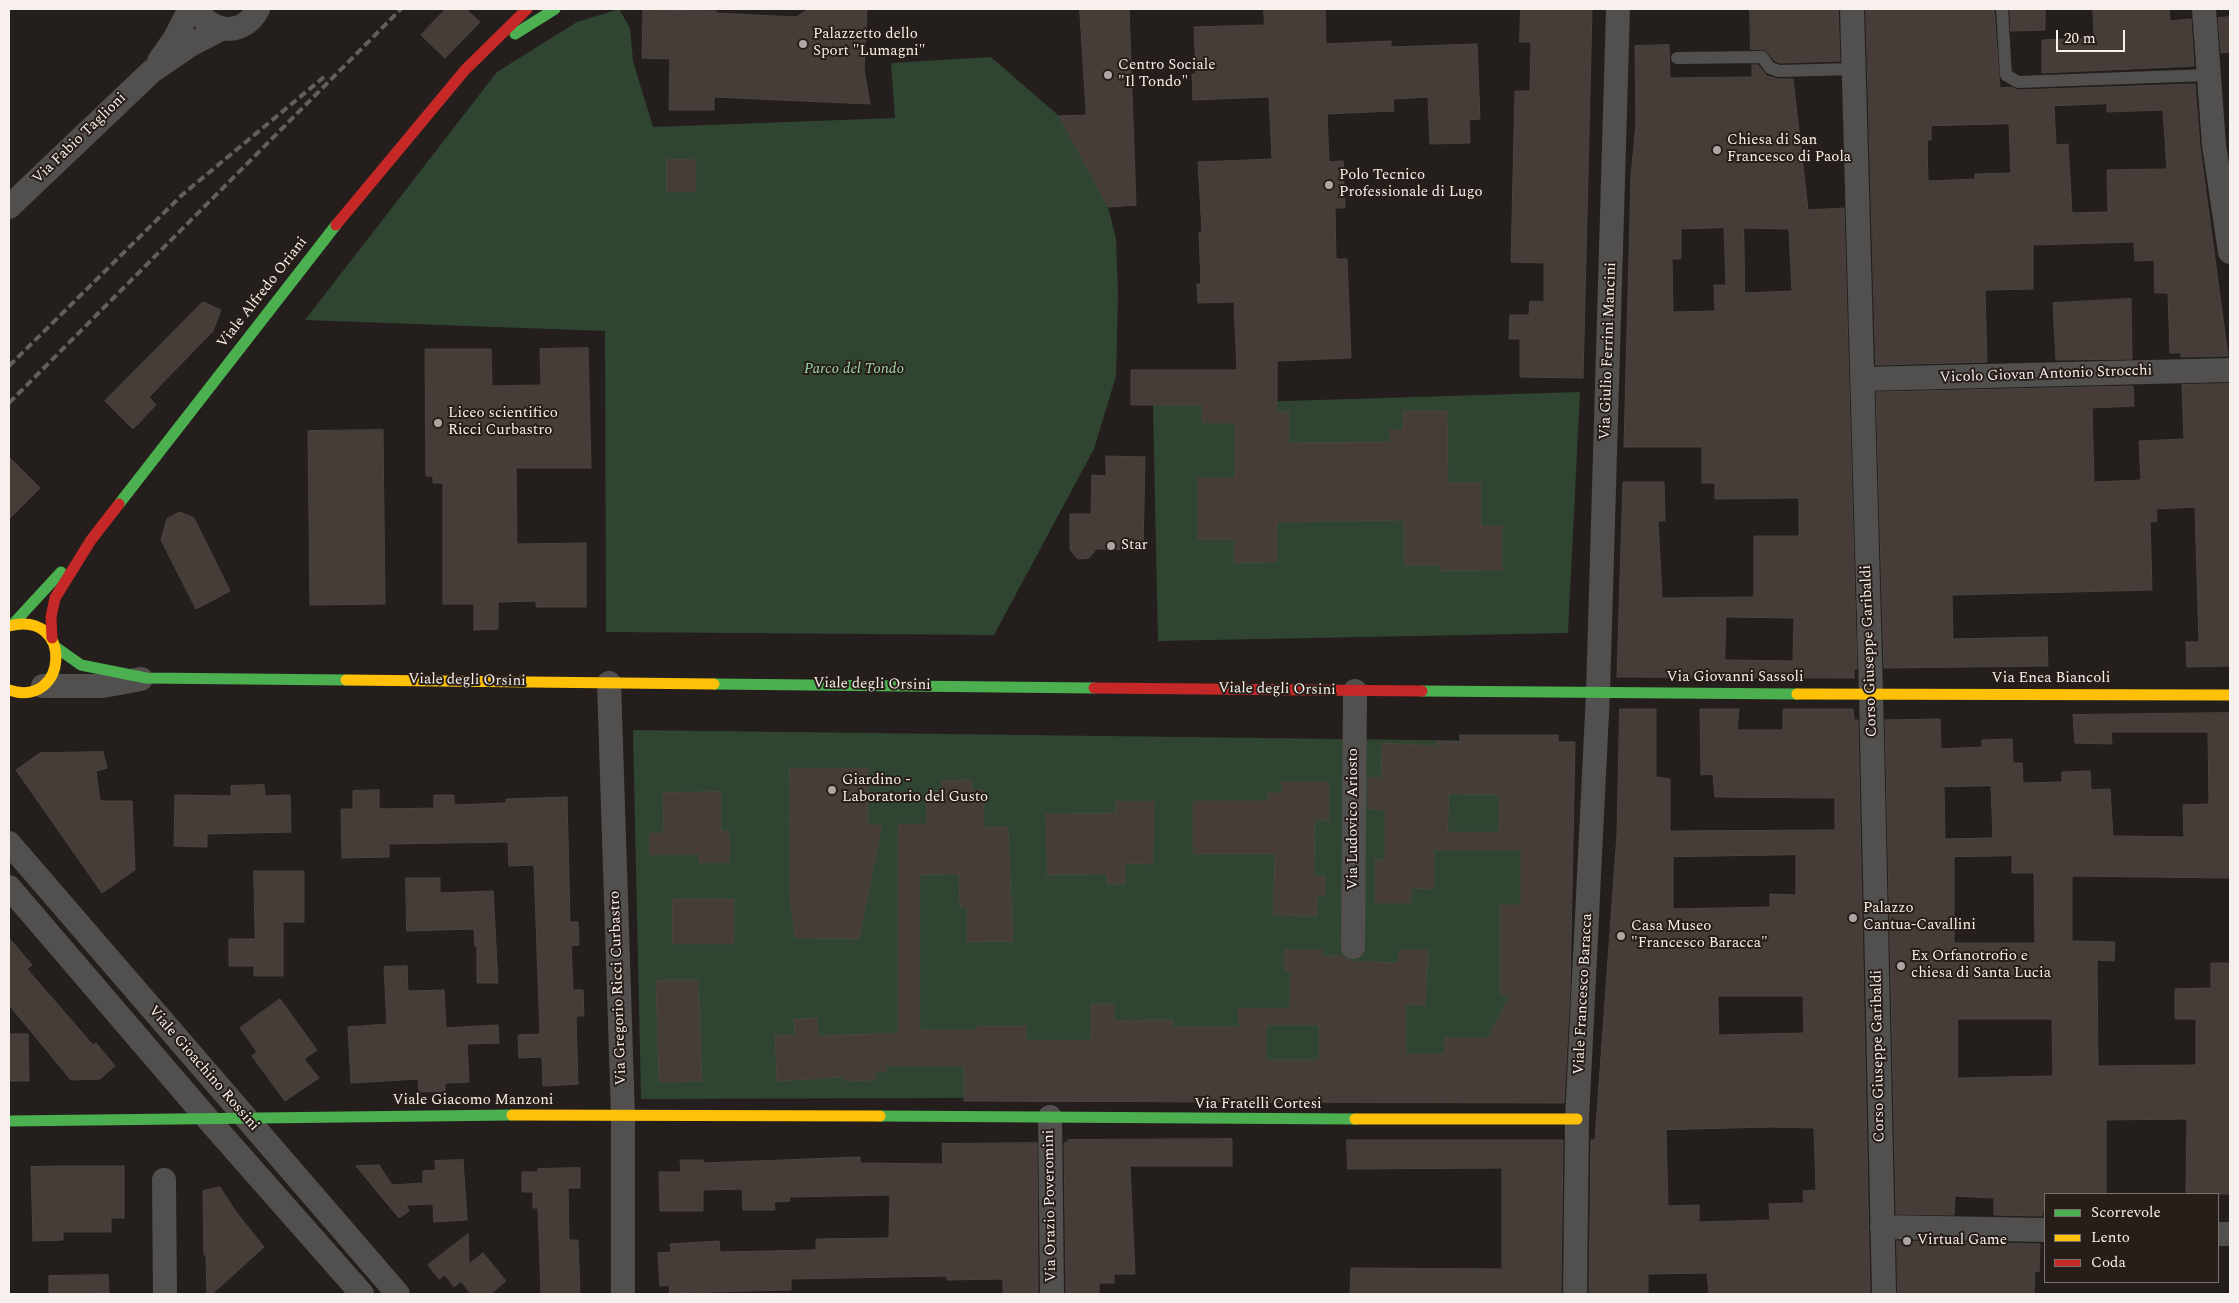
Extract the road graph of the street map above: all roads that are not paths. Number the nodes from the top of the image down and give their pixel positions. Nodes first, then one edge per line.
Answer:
1 (190, 9) edge
2 (196, 9) edge
3 (258, 9) edge
4 (527, 9) edge
5 (555, 9) edge
6 (1618, 9) edge
7 (1852, 9) edge
8 (2002, 9) edge
9 (2204, 9) edge
10 (221, 29) junction
11 (1677, 58) dead end
12 (1853, 69) junction
13 (465, 70) junction
14 (152, 71) junction
15 (2208, 75) junction
16 (9, 207) edge
17 (2230, 252) edge
18 (2230, 370) edge
19 (1862, 379) junction
20 (91, 540) junction
21 (11, 625) edge
22 (54, 643) junction
23 (146, 678) junction
24 (609, 683) junction
25 (43, 686) junction
26 (9, 690) edge
27 (1355, 691) junction
28 (1871, 692) junction
29 (1598, 693) junction
30 (2230, 694) edge
31 (9, 843) edge
32 (9, 887) edge
33 (1353, 947) dead end
34 (623, 1115) junction
35 (206, 1117) junction
36 (243, 1117) junction
37 (938, 1117) joint
38 (1050, 1117) junction
39 (1577, 1119) junction
40 (9, 1121) edge
41 (164, 1180) dead end
42 (1882, 1227) junction
43 (2044, 1230) edge
44 (165, 1294) edge
45 (362, 1294) edge
46 (398, 1294) edge
47 (623, 1294) edge
48 (1052, 1294) edge
49 (1574, 1294) edge
50 (1884, 1294) edge

1 - 14 street, Via Fabio Taglioni
2 - 10 street
3 - 10 street, Via Fabio Taglioni
4 - 13 street, Viale Alfredo Oriani
5 - 13 street, Viale Alfredo Oriani
6 - 29 street, Via Giulio Ferrini Mancini
7 - 12 street, Corso Giuseppe Garibaldi
8 - 15 lane
9 - 15 street
10 - 14 street, Via Fabio Taglioni
11 - 12 lane
12 - 19 street, Corso Giuseppe Garibaldi
13 - 20 street, Viale Alfredo Oriani
14 - 16 street, Via Fabio Taglioni
15 - 17 street
18 - 19 street, Vicolo Giovan Antonio Strocchi
19 - 28 street, Corso Giuseppe Garibaldi
20 - 21 street, Viale Alfredo Oriani
20 - 22 street, Viale Alfredo Oriani
21 - 22 street, Viale degli Orsini
22 - 23 street, Viale degli Orsini
22 - 25 street, Viale Alfredo Oriani
23 - 24 street, Viale degli Orsini
23 - 25 street, Viale degli Orsini
24 - 27 street, Viale degli Orsini
24 - 34 street, Via Gregorio Ricci Curbastro
25 - 26 street
27 - 29 street, Viale degli Orsini
27 - 33 street, Via Ludovico Ariosto
28 - 29 street, Via Giovanni Sassoli
28 - 30 street, Via Enea Biancoli
28 - 42 street, Corso Giuseppe Garibaldi
29 - 39 street, Viale Francesco Baracca
31 - 36 street, Viale Gioachino Rossini
32 - 35 street, Viale Gioachino Rossini
34 - 36 street, Viale Giacomo Manzoni
34 - 37 street, Viale Giacomo Manzoni
34 - 47 street, Via Gregorio Ricci Curbastro
35 - 36 street, Viale Giacomo Manzoni
35 - 40 street, Viale Giacomo Manzoni
35 - 45 street, Viale Gioachino Rossini
36 - 46 street, Viale Gioachino Rossini
37 - 38 street, Via Fratelli Cortesi
38 - 39 street, Via Fratelli Cortesi
38 - 48 street, Via Orazio Poveromini
39 - 49 street, Viale Francesco Baracca
41 - 44 street
42 - 43 street
42 - 50 street, Corso Giuseppe Garibaldi

